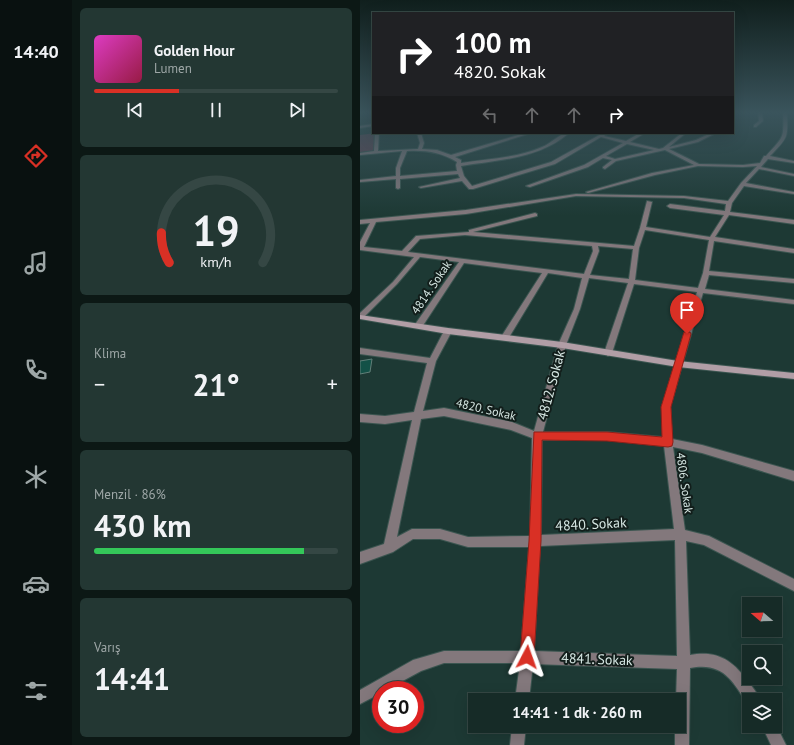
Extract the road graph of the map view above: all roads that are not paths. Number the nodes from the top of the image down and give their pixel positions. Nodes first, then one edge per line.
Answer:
1 (376, 147) edge
2 (483, 147) edge
3 (546, 147) edge
4 (581, 147) edge
5 (620, 147) edge
6 (646, 147) edge
7 (668, 147) edge
8 (674, 147) edge
9 (777, 147) edge
10 (420, 149) joint
11 (665, 149) junction
12 (405, 150) junction
13 (658, 150) junction
14 (376, 153) junction
15 (360, 154) edge
16 (452, 156) junction
17 (604, 157) junction
18 (615, 160) junction
19 (794, 162) edge
20 (762, 163) junction
21 (458, 165) junction
22 (698, 165) junction
23 (605, 168) dead end
24 (460, 172) junction
25 (794, 175) edge
26 (397, 179) junction
27 (463, 179) junction
28 (360, 181) edge
29 (743, 184) junction
30 (528, 186) dead end
31 (421, 187) dead end
32 (398, 188) dead end
33 (794, 193) edge
34 (576, 195) junction
35 (649, 202) dead end
36 (729, 203) junction
37 (670, 206) dead end
38 (727, 214) junction
39 (535, 215) dead end
40 (360, 222) edge
41 (373, 222) junction
42 (794, 222) edge
43 (643, 228) junction
44 (464, 233) junction
45 (712, 238) junction
46 (594, 244) junction
47 (360, 248) edge
48 (636, 248) junction
49 (794, 251) edge
50 (403, 254) junction
51 (418, 256) junction
52 (462, 262) junction
53 (546, 272) junction
54 (706, 273) junction
55 (586, 276) junction
56 (794, 281) edge
57 (632, 282) junction
58 (701, 290) junction
59 (794, 302) edge
60 (360, 317) edge
61 (419, 326) junction
62 (448, 331) junction
63 (505, 337) junction
64 (562, 345) junction
65 (360, 351) edge
66 (608, 353) junction
67 (432, 361) junction
68 (678, 364) junction
69 (794, 376) edge
70 (417, 415) junction
71 (360, 418) edge
72 (537, 436) junction
73 (668, 442) junction
74 (794, 476) edge
75 (680, 534) junction
76 (535, 541) junction
77 (389, 548) junction
78 (360, 558) edge
79 (794, 585) edge
80 (527, 657) junction
81 (684, 663) junction
82 (523, 693) edge
83 (748, 693) edge
84 (360, 697) edge
85 (518, 733) edge
86 (773, 733) edge
87 (517, 745) edge
88 (682, 745) edge
89 (780, 745) edge

1 - 14 street
2 - 16 street
3 - 21 street
4 - 27 street
5 - 17 street
6 - 13 street
7 - 11 street
8 - 11 street
9 - 20 street, 4806. Sokak
10 - 12 street
10 - 16 street
11 - 13 street
11 - 22 street
12 - 14 street
12 - 26 street
13 - 18 street
14 - 15 street
16 - 21 street
17 - 18 street
17 - 30 street
18 - 23 street
19 - 20 street
20 - 22 street
20 - 25 street
20 - 29 street, 4806. Sokak
21 - 24 street
22 - 34 street
24 - 26 street
24 - 27 street
26 - 28 street
26 - 32 street
27 - 31 street
29 - 33 street
29 - 36 street, 4806. Sokak
34 - 36 street
34 - 41 street
35 - 43 street
36 - 38 street, 4806. Sokak
37 - 38 street
38 - 42 street
38 - 45 street, 4806. Sokak
39 - 44 street
40 - 41 street
41 - 47 street
43 - 45 street
43 - 48 street
44 - 46 street
44 - 50 street
45 - 49 street
45 - 54 street, 4806. Sokak
46 - 48 street
46 - 55 street, 4812. Sokak
47 - 50 street
48 - 57 street
50 - 51 street
51 - 52 street
51 - 60 street
52 - 53 street
52 - 61 street, 4814. Sokak
53 - 55 street
53 - 63 street
54 - 56 street
54 - 58 street, 4806. Sokak
55 - 57 street
55 - 64 street, 4812. Sokak
57 - 58 street
57 - 66 street
58 - 59 street
58 - 68 street, 4806. Sokak
60 - 61 street
61 - 62 street
62 - 63 street
62 - 67 street
63 - 64 street
64 - 66 street
64 - 72 street, 4812. Sokak
65 - 67 street
66 - 68 street
67 - 70 street
68 - 69 street
68 - 73 street, 4806. Sokak
70 - 71 street, 4820. Sokak
70 - 72 street, 4820. Sokak
70 - 77 street
72 - 73 street, 4820. Sokak
72 - 76 street, 4812. Sokak
73 - 74 street, 4820. Sokak
73 - 75 street, 4806. Sokak
75 - 76 street, 4840. Sokak
75 - 79 street, 4840. Sokak
75 - 81 street, 4806. Sokak
76 - 77 street, 4840. Sokak
76 - 80 street, 4812. Sokak
77 - 78 street, 4840. Sokak
80 - 81 street, 4841. Sokak
80 - 82 street, 4812. Sokak
80 - 84 street, 4841. Sokak
81 - 83 street, 4841. Sokak
81 - 88 street, 4806. Sokak
85 - 87 street
86 - 89 street

